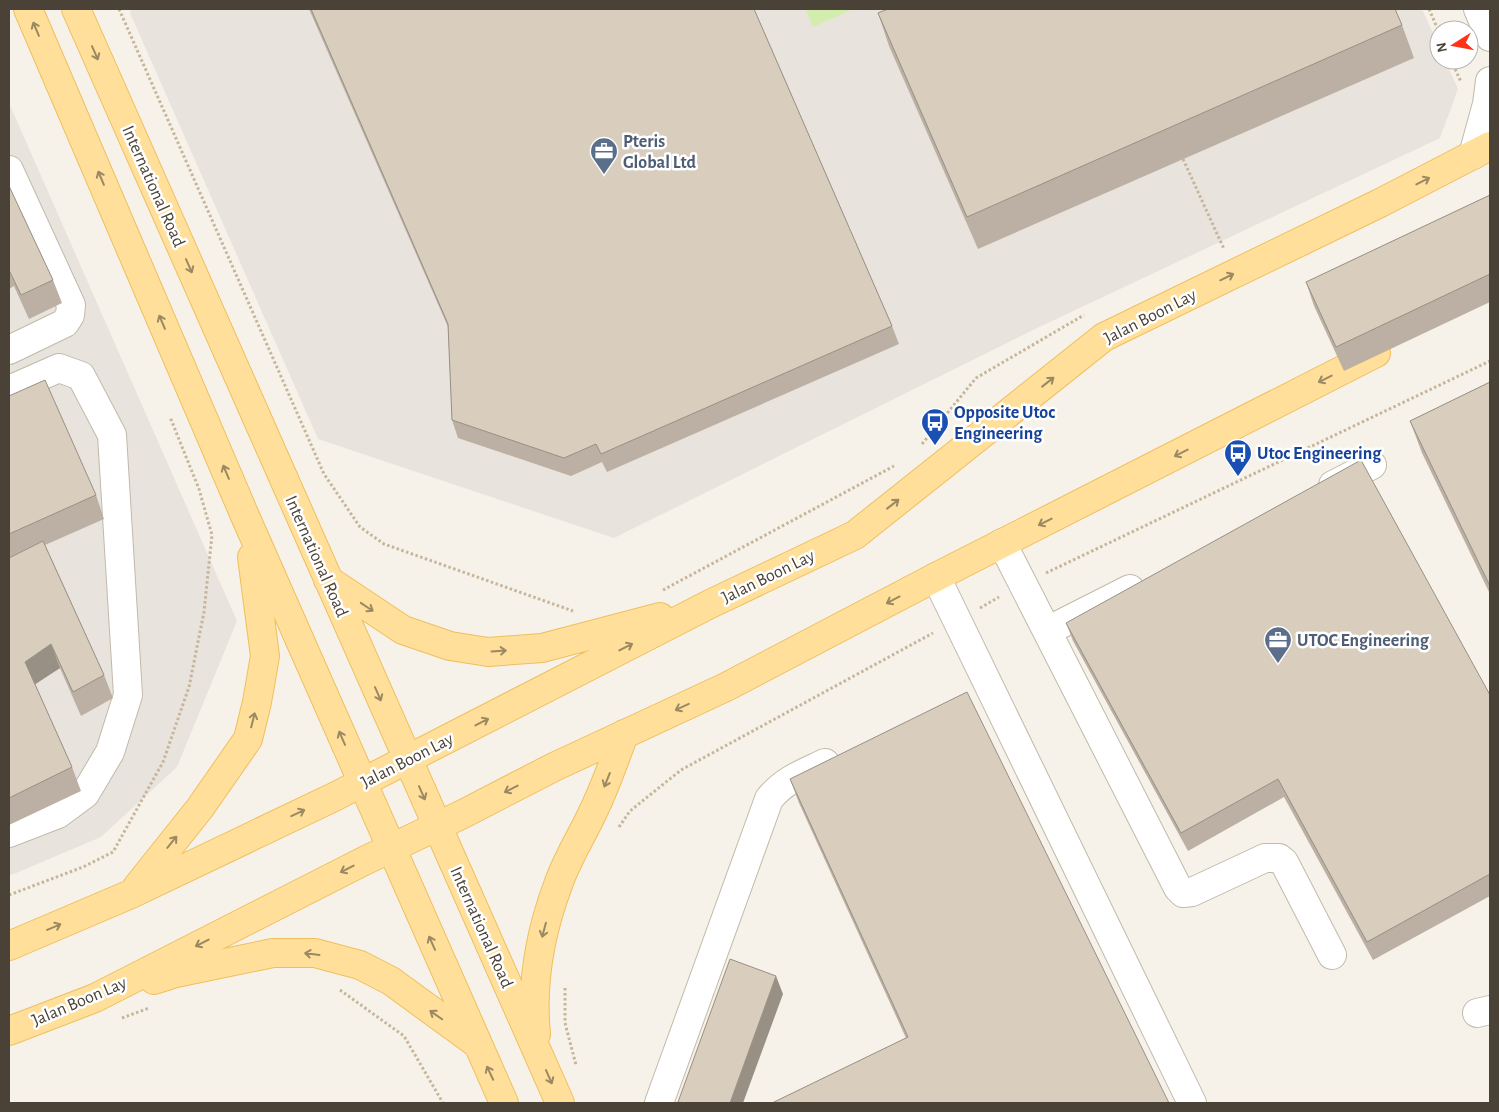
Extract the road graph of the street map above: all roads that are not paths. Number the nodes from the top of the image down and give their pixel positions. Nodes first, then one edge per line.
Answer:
1 (28, 9) edge
2 (76, 9) edge
3 (1478, 9) edge
4 (1490, 42) edge
5 (1490, 80) edge
6 (1482, 151) edge
7 (9, 170) edge
8 (1398, 342) edge
9 (9, 350) edge
10 (9, 390) edge
11 (1372, 465) dead end
12 (1310, 497) edge
13 (245, 516) junction
14 (1002, 543) junction
15 (936, 577) junction
16 (1152, 578) edge
17 (327, 579) junction
18 (710, 604) junction
19 (1047, 631) junction
20 (989, 686) junction
21 (963, 699) edge
22 (624, 734) junction
23 (849, 752) edge
24 (407, 760) junction
25 (362, 782) junction
26 (437, 826) junction
27 (9, 833) edge
28 (390, 848) junction
29 (131, 894) junction
30 (9, 946) edge
31 (1332, 955) dead end
32 (95, 998) junction
33 (9, 1031) edge
34 (476, 1043) junction
35 (537, 1051) junction
36 (504, 1103) edge
37 (560, 1103) edge
38 (659, 1103) edge
39 (1192, 1103) edge

13 -> 1 main road
2 -> 17 main road, International Road
3 - 4 street
5 - 6 street
18 -> 6 main road, Jalan Boon Lay
7 - 9 street
8 -> 14 main road, Jalan Boon Lay
10 - 27 street
11 - 12 street
25 -> 13 main road
29 -> 13 main road
14 - 15 main road, Jalan Boon Lay
14 - 19 street
15 - 20 street
15 -> 22 main road, Jalan Boon Lay
16 - 19 street
17 -> 18 main road
17 -> 24 main road, International Road
24 -> 18 main road, Jalan Boon Lay
19 - 31 street
20 - 21 street
20 - 39 street
22 -> 26 main road, Jalan Boon Lay
22 -> 35 main road
23 - 38 street
24 - 25 main road, Jalan Boon Lay
24 -> 26 main road, International Road
25 - 28 main road
29 -> 25 main road, Jalan Boon Lay
26 - 28 main road, Jalan Boon Lay
26 - 35 main road, International Road
28 -> 32 main road, Jalan Boon Lay
34 -> 28 main road
30 -> 29 main road, Jalan Boon Lay
32 - 33 main road, Jalan Boon Lay
34 -> 32 main road
36 -> 34 main road
35 -> 37 main road, International Road

